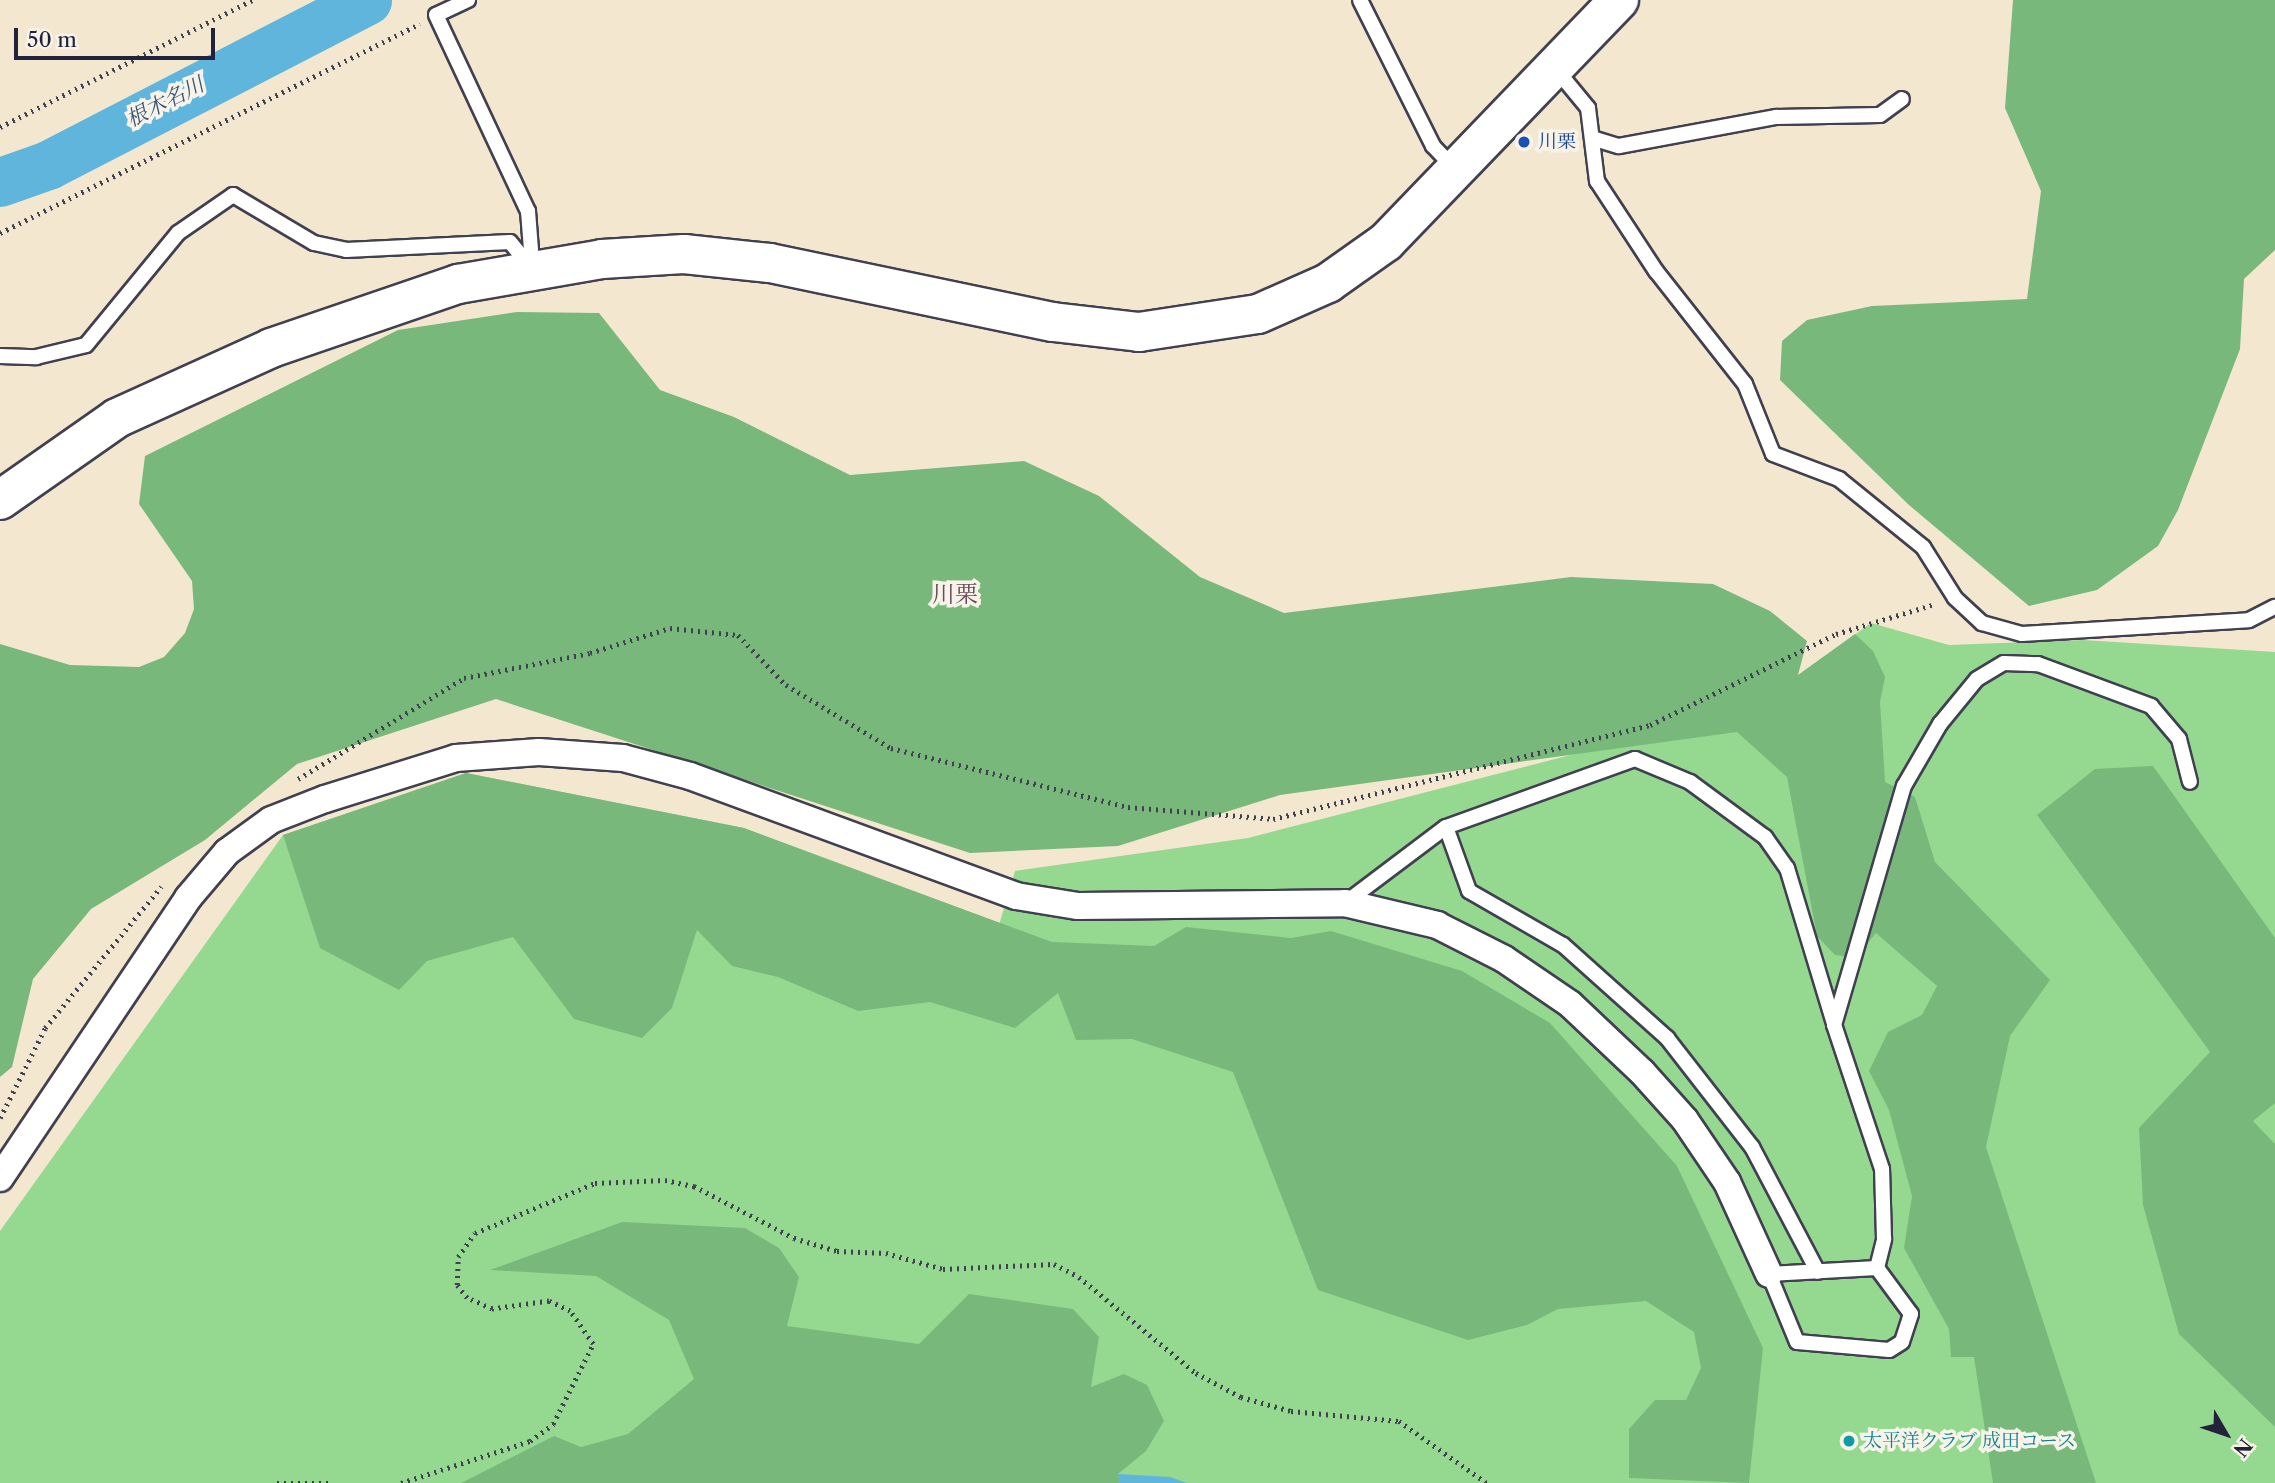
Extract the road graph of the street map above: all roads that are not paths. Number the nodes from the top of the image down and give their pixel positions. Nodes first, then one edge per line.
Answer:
1 (468, 0) edge
2 (1360, 0) edge
3 (1619, 0) edge
4 (1555, 68) junction
5 (1902, 99) dead end
6 (1592, 138) junction
7 (1457, 170) junction
8 (532, 270) junction
9 (0, 356) edge
10 (0, 500) edge
11 (2275, 607) edge
12 (2190, 782) dead end
13 (1446, 827) junction
14 (1345, 903) junction
15 (1834, 1025) junction
16 (0, 1178) edge
17 (1877, 1268) junction
18 (1818, 1272) junction
19 (1769, 1274) junction

1 - 8 lane
2 - 7 lane
3 - 4 street
4 - 6 lane
4 - 7 street
5 - 6 lane
6 - 11 lane
7 - 8 street
8 - 9 lane
8 - 10 street
12 - 15 lane
13 - 14 lane
13 - 15 lane
13 - 18 lane
14 - 16 street
14 - 19 street
15 - 17 lane
17 - 18 lane
17 - 19 lane
18 - 19 lane

